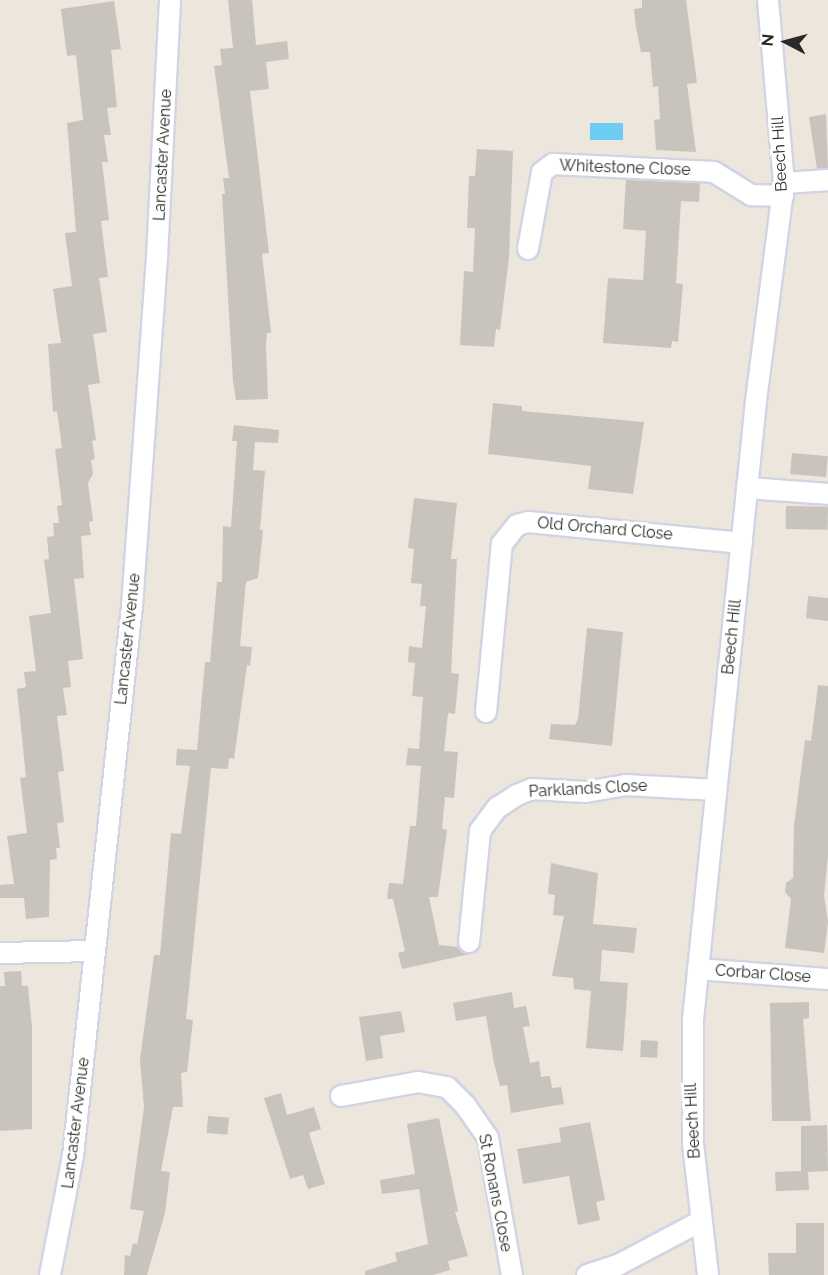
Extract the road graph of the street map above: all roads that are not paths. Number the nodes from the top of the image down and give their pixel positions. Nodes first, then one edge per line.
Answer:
1 (170, 0) edge
2 (768, 0) edge
3 (828, 180) edge
4 (783, 190) junction
5 (528, 249) dead end
6 (747, 488) junction
7 (828, 494) edge
8 (742, 543) junction
9 (486, 712) dead end
10 (716, 790) junction
11 (469, 942) dead end
12 (95, 951) junction
13 (0, 953) edge
14 (698, 969) junction
15 (828, 980) edge
16 (341, 1096) dead end
17 (701, 1221) junction
18 (50, 1275) edge
19 (512, 1275) edge
20 (587, 1275) edge
21 (708, 1275) edge

1 - 12 street, Lancaster Avenue
2 - 4 street, Beech Hill
3 - 4 street, Whitestone Close
4 - 5 street, Whitestone Close
4 - 6 street, Beech Hill
6 - 7 street
6 - 8 street, Beech Hill
8 - 9 street, Old Orchard Close
8 - 10 street, Beech Hill
10 - 11 street, Parklands Close
10 - 14 street, Beech Hill
12 - 13 street
12 - 18 street, Lancaster Avenue
14 - 15 street, Corbar Close
14 - 17 street, Beech Hill
16 - 19 street, St Ronans Close
17 - 20 street
17 - 21 street, Beech Hill

